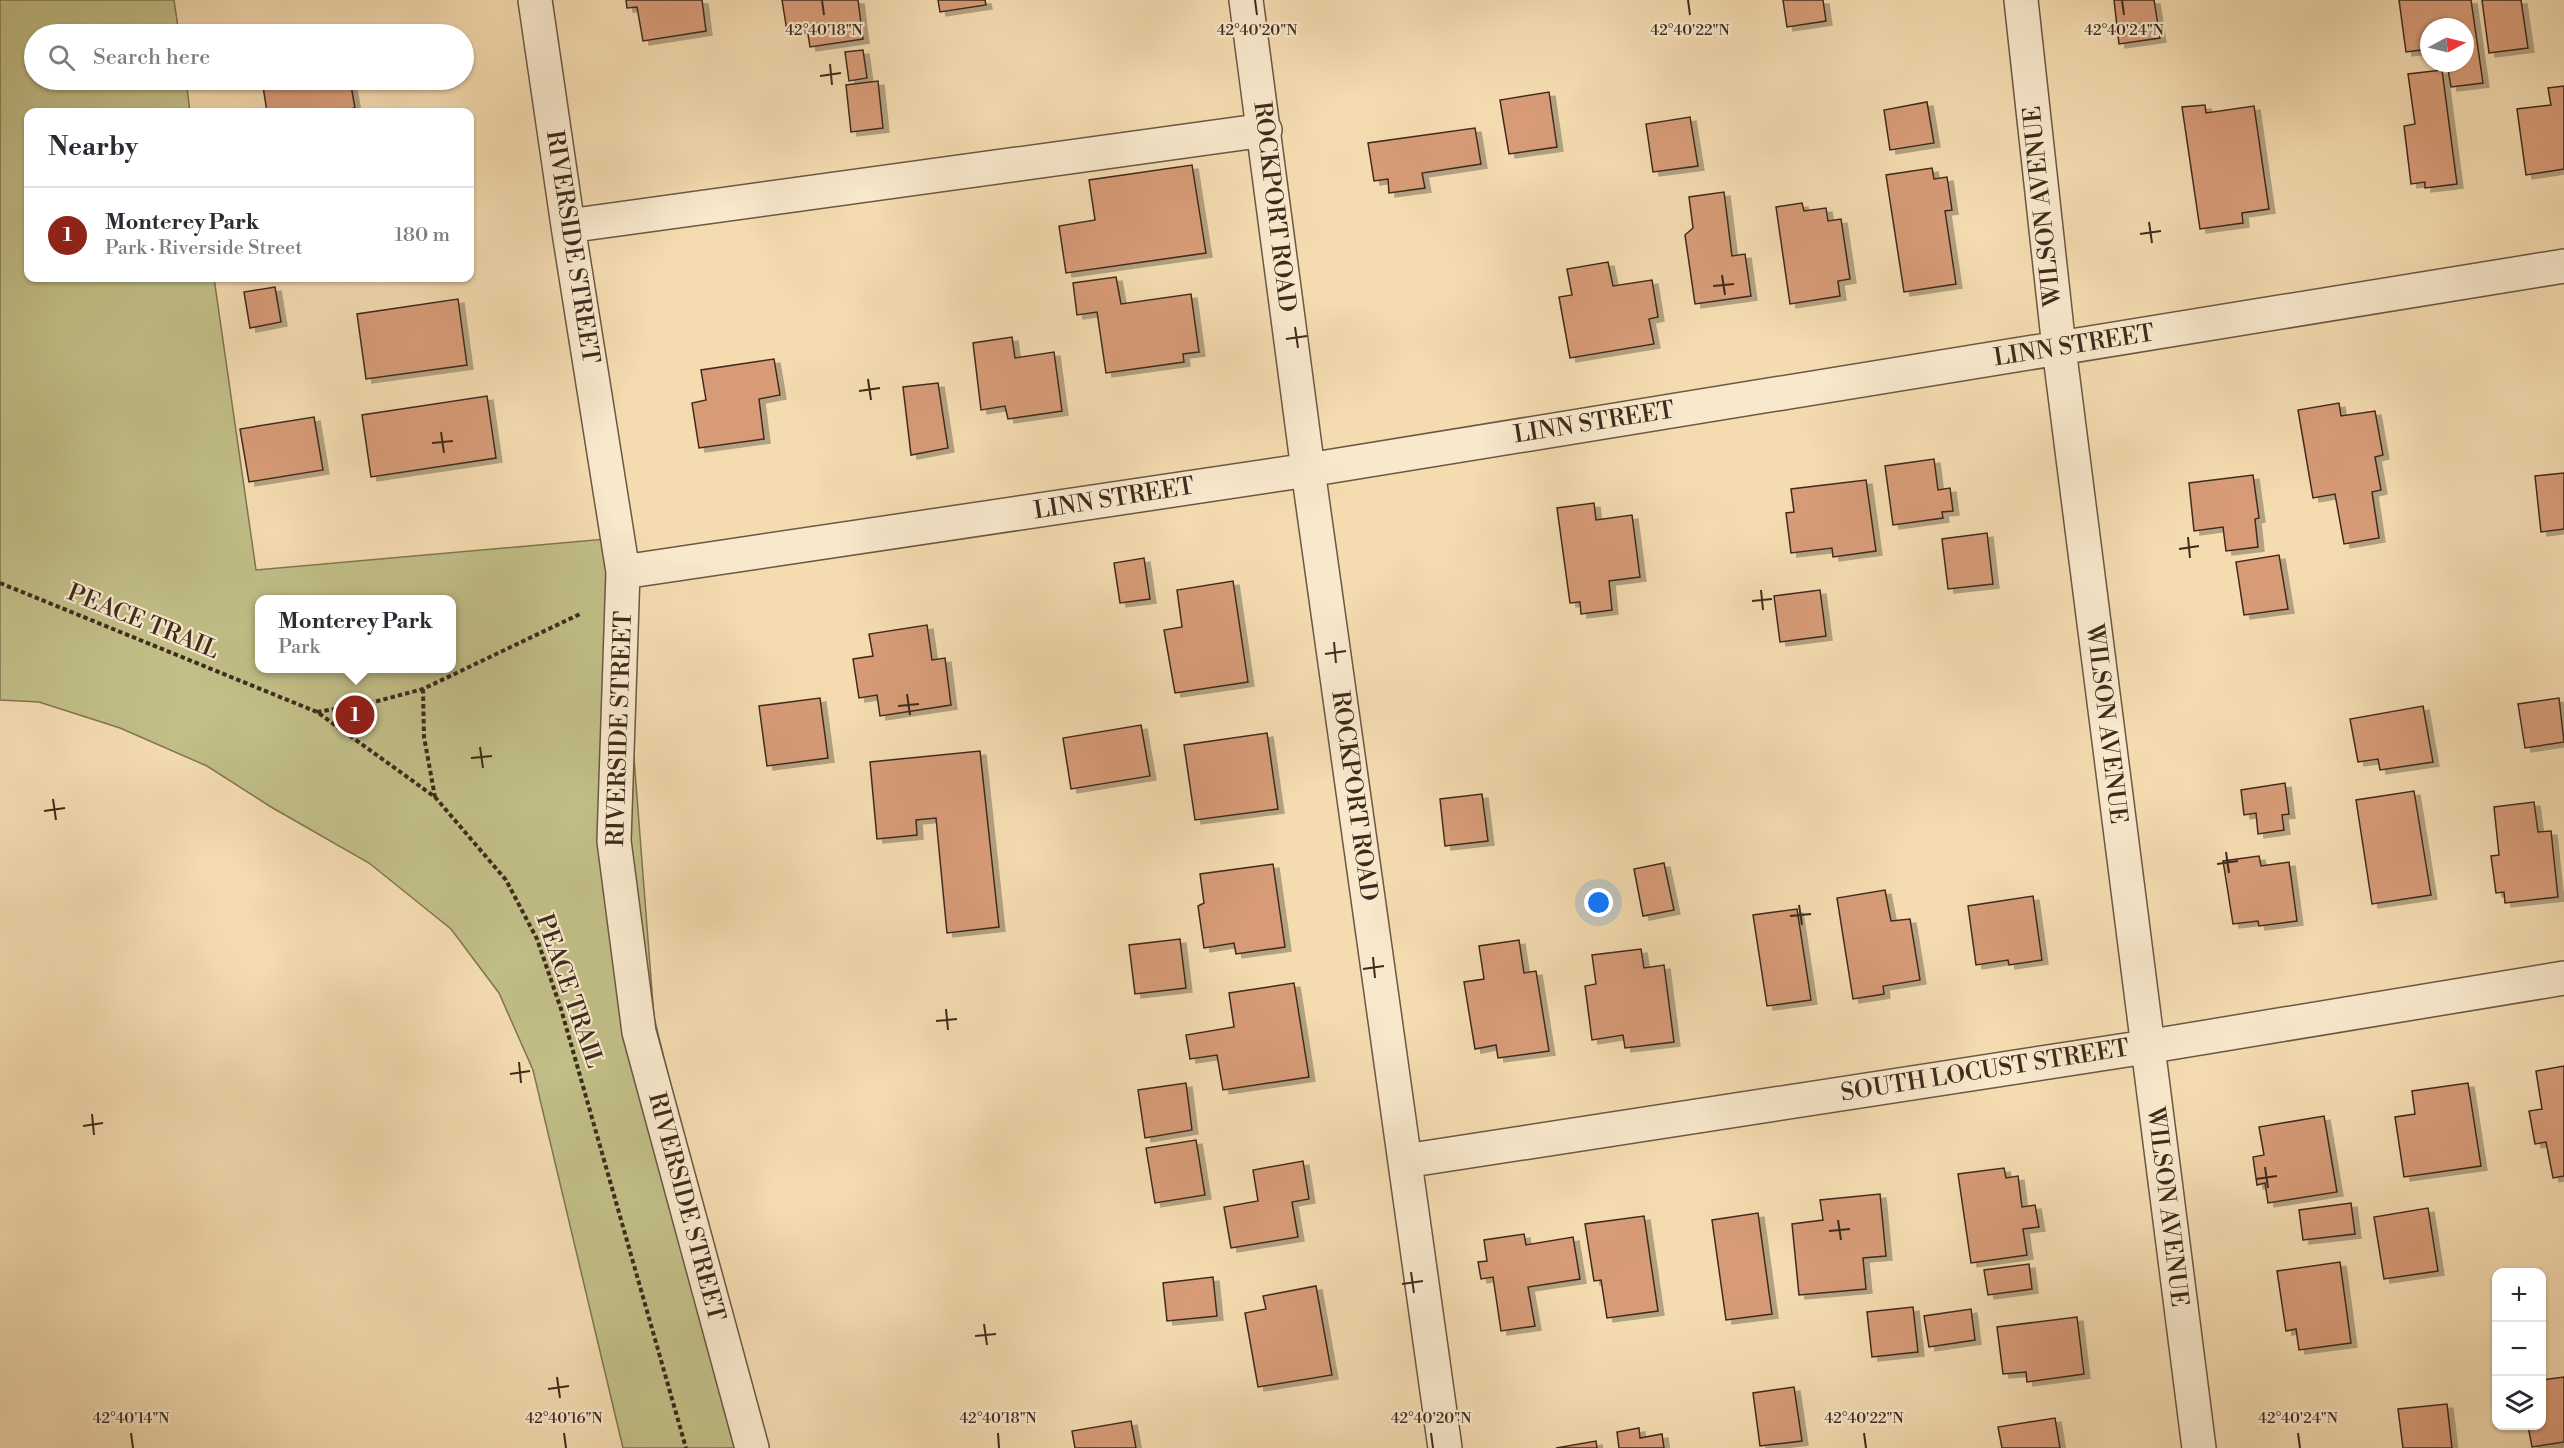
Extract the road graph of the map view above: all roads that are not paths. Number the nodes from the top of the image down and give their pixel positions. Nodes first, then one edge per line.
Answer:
1 (535, 0) edge
2 (1246, 0) edge
3 (2020, 0) edge
4 (1265, 130) junction
5 (568, 226) junction
6 (2564, 266) edge
7 (2059, 348) junction
8 (1308, 470) junction
9 (624, 582) junction
10 (2564, 978) edge
11 (2146, 1047) junction
12 (1405, 1161) junction
13 (752, 1448) edge
14 (1445, 1448) edge
15 (2199, 1448) edge

1 - 5 street, RIVERSIDE STREET
2 - 4 street, ROCKPORT ROAD
3 - 7 street, WILSON AVENUE
4 - 5 street
4 - 8 street, ROCKPORT ROAD
5 - 9 street, RIVERSIDE STREET
6 - 7 street, LINN STREET
7 - 8 street, LINN STREET
7 - 11 street, WILSON AVENUE
8 - 9 street, LINN STREET
8 - 12 street, ROCKPORT ROAD
9 - 13 street, RIVERSIDE STREET
10 - 11 street, SOUTH LOCUST STREET
11 - 12 street, SOUTH LOCUST STREET
11 - 15 street, WILSON AVENUE
12 - 14 street, ROCKPORT ROAD

